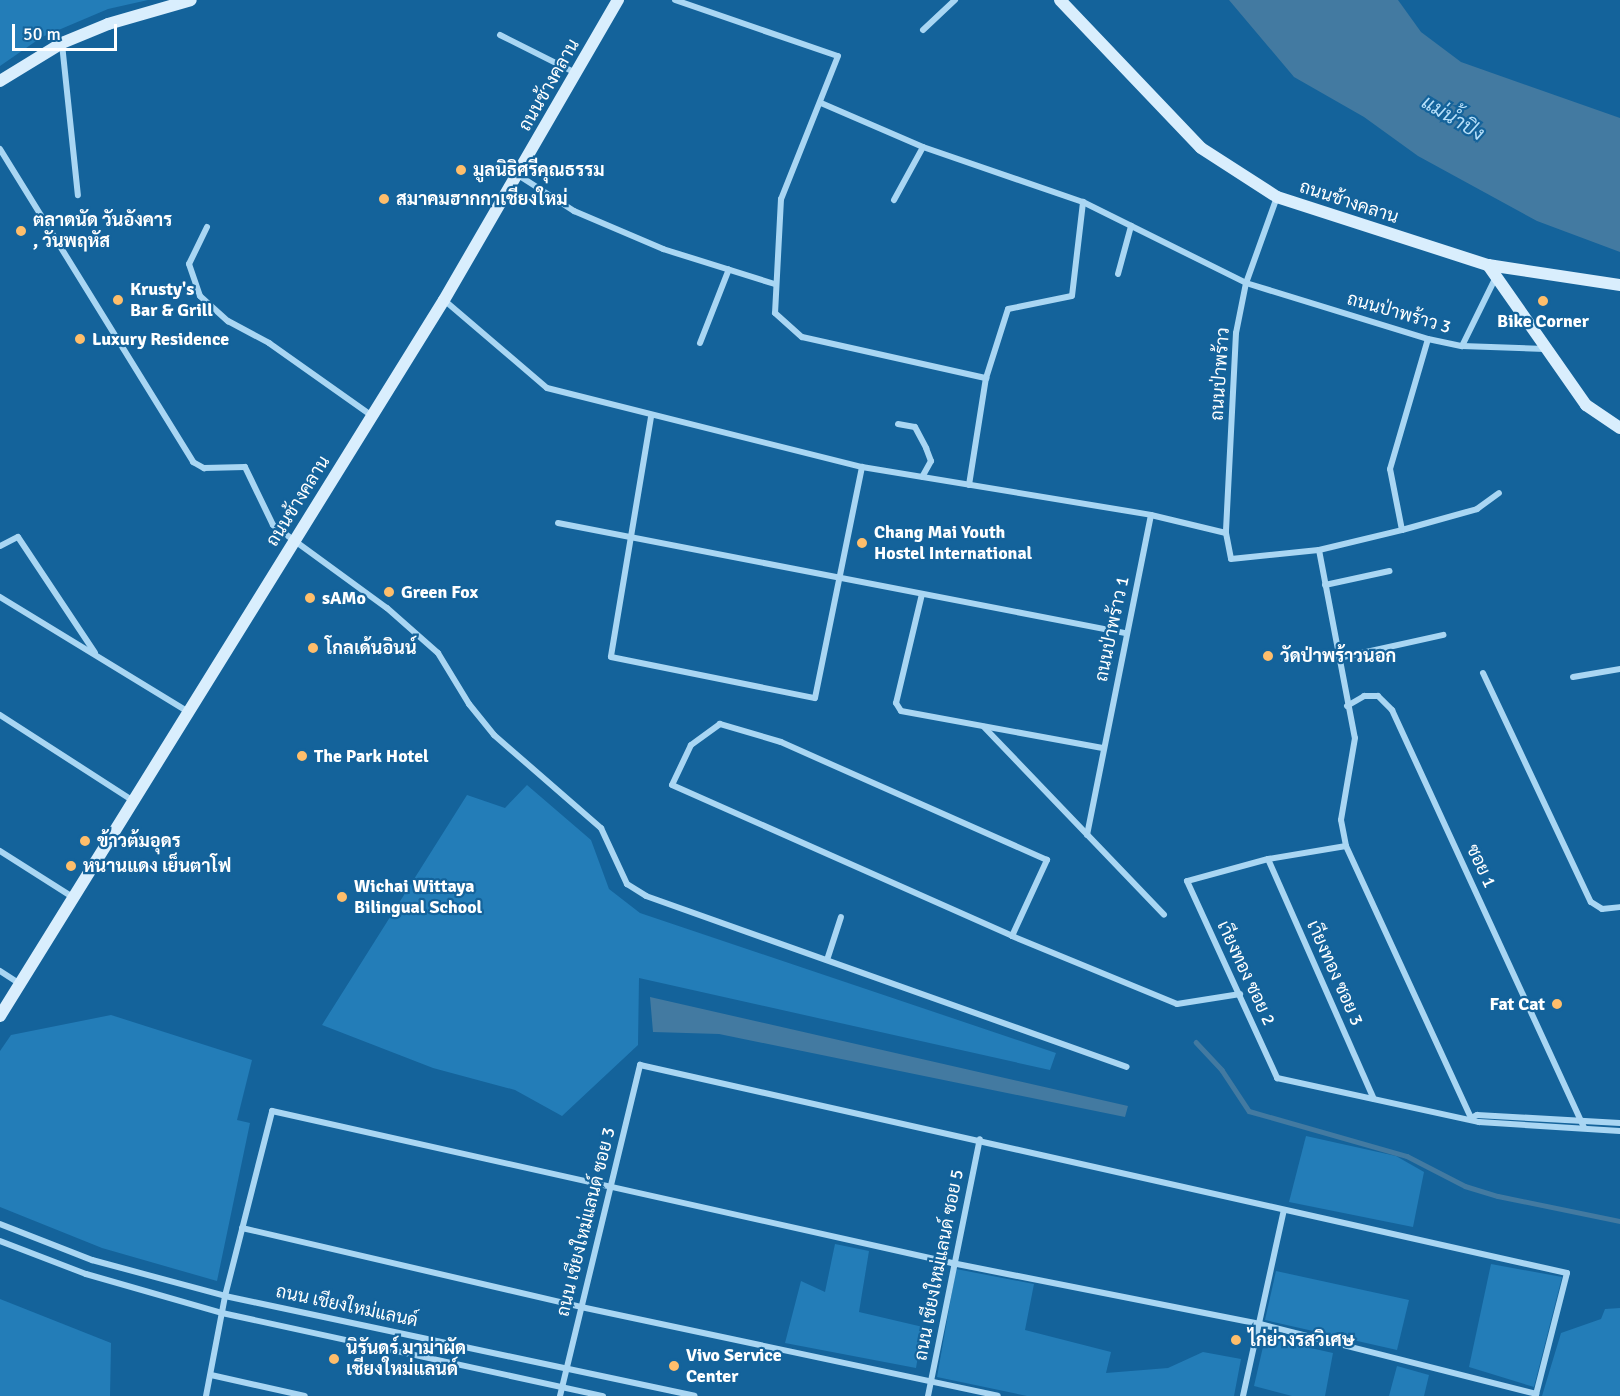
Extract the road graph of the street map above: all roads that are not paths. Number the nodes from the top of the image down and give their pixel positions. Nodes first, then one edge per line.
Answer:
1 (191, 0) edge
2 (618, 0) edge
3 (675, 0) edge
4 (955, 0) edge
5 (1060, 0) edge
6 (923, 30) dead end
7 (500, 35) dead end
8 (62, 43) junction
9 (576, 73) junction
10 (0, 81) edge
11 (821, 103) junction
12 (923, 147) junction
13 (0, 149) edge
14 (518, 175) junction
15 (78, 195) dead end
16 (1278, 197) junction
17 (894, 200) dead end
18 (1083, 202) junction
19 (207, 226) dead end
20 (1131, 226) junction
21 (1488, 265) junction
22 (729, 270) junction
23 (1118, 274) dead end
24 (1497, 276) junction
25 (1246, 283) junction
26 (775, 284) junction
27 (1620, 285) edge
28 (444, 300) junction
29 (1428, 339) junction
30 (700, 343) dead end
31 (1462, 346) junction
32 (1547, 349) junction
33 (986, 378) junction
34 (372, 416) junction
35 (651, 417) junction
36 (898, 424) dead end
37 (1620, 428) edge
38 (862, 467) junction
39 (922, 477) junction
40 (969, 485) junction
41 (1499, 493) dead end
42 (1151, 515) junction
43 (558, 523) dead end
44 (1402, 530) junction
45 (1226, 533) junction
46 (631, 538) junction
47 (293, 542) junction
48 (0, 546) edge
49 (1319, 550) junction
50 (1390, 571) dead end
51 (839, 578) junction
52 (1325, 585) junction
53 (922, 594) junction
54 (0, 597) edge
55 (1125, 633) junction
56 (1443, 635) dead end
57 (97, 656) junction
58 (1339, 658) junction
59 (1620, 669) edge
60 (1483, 673) dead end
61 (1573, 677) dead end
62 (1347, 706) junction
63 (191, 713) junction
64 (0, 715) edge
65 (984, 727) junction
66 (1103, 748) junction
67 (135, 802) junction
68 (1088, 835) junction
69 (1346, 846) junction
70 (0, 851) edge
71 (1268, 859) junction
72 (75, 898) junction
73 (1620, 907) edge
74 (1164, 915) dead end
75 (841, 917) dead end
76 (1012, 936) junction
77 (827, 960) junction
78 (0, 971) edge
79 (20, 985) junction
80 (1240, 994) junction
81 (0, 1016) edge
82 (1127, 1067) dead end
83 (1374, 1099) junction
84 (1470, 1118) junction
85 (1583, 1120) junction
86 (1620, 1123) edge
87 (1584, 1128) junction
88 (1620, 1131) edge
89 (980, 1139) junction
90 (609, 1188) junction
91 (1284, 1210) junction
92 (0, 1224) edge
93 (242, 1228) junction
94 (0, 1241) edge
95 (952, 1263) junction
96 (225, 1296) junction
97 (581, 1307) junction
98 (222, 1313) junction
99 (1260, 1324) junction
100 (566, 1368) junction
101 (211, 1375) junction
102 (931, 1382) junction
103 (562, 1388) junction
104 (1536, 1395) edge
105 (206, 1396) edge
106 (305, 1396) edge
107 (560, 1396) edge
108 (603, 1396) edge
109 (694, 1396) edge
110 (928, 1396) edge
111 (998, 1396) edge
112 (1243, 1396) edge

1 - 8 street
2 - 9 street, ถนนช้างคลาน
3 - 11 street
4 - 6 street
5 - 16 street, ถนนช้างคลาน
7 - 9 street
8 - 10 street
8 - 15 street
9 - 14 street, ถนนช้างคลาน
11 - 12 street, ถนนป่าพร้าว 3
11 - 26 street
12 - 17 street
12 - 18 street, ถนนป่าพร้าว 3
13 - 47 street
14 - 22 street
14 - 28 street, ถนนช้างคลาน
16 - 21 street, ถนนช้างคลาน
16 - 25 street, ถนนป่าพร้าว
18 - 20 street, ถนนป่าพร้าว 3
18 - 33 street
19 - 34 street
20 - 23 street
20 - 25 street, ถนนป่าพร้าว 3
21 - 24 street
21 - 27 street, ถนนช้างคลาน
22 - 26 street
22 - 30 street
24 - 31 street
24 - 32 street
25 - 29 street, ถนนป่าพร้าว 3
25 - 45 street, ถนนป่าพร้าว
26 - 33 street
28 - 34 street, ถนนช้างคลาน
28 - 35 street
29 - 31 street, ถนนป่าพร้าว 3
29 - 44 street
31 - 32 street, ถนนป่าพร้าว 3
32 - 37 street
33 - 40 street
34 - 47 street, ถนนช้างคลาน
35 - 38 street
35 - 46 street
36 - 39 street
38 - 39 street
38 - 51 street
39 - 40 street
40 - 42 street
41 - 44 street
42 - 45 street
42 - 55 street, ถนนป่าพร้าว 1
43 - 46 street
44 - 49 street
45 - 49 street, ถนนป่าพร้าว
46 - 51 street
46 - 51 street
47 - 63 street, ถนนช้างคลาน
47 - 77 street
48 - 57 street
49 - 52 street
50 - 52 street
51 - 53 street
52 - 58 street
53 - 55 street
53 - 65 street
54 - 57 street
55 - 66 street, ถนนป่าพร้าว 1
56 - 58 street
57 - 63 street
58 - 62 street
59 - 61 street
60 - 73 street
62 - 69 street
62 - 85 street, ซอย 1
63 - 67 street, ถนนช้างคลาน
64 - 67 street
65 - 66 street
65 - 68 street
66 - 68 street, ถนนป่าพร้าว 1
67 - 72 street, ถนนช้างคลาน
68 - 74 street
69 - 71 street
69 - 84 street
70 - 72 street
71 - 80 street, เาียงทอง ซอย 2
71 - 83 street, เาียงทอง ซอย 3
72 - 79 street, ถนนช้างคลาน
75 - 77 street
76 - 76 street
76 - 80 street
77 - 82 street
78 - 79 street
79 - 81 street, ถนนช้างคลาน
80 - 83 street, เาียงทอง ซอย 2
83 - 84 street
84 - 85 street
84 - 87 street
85 - 86 street
85 - 87 street, ซอย 1
87 - 88 street
89 - 90 street, ถนน เชียงใหม่แลนด์ ซอย 3
89 - 91 street
89 - 95 street, ถนน เชียงใหม่แลนด์ ซอย 5
90 - 93 street
90 - 95 street
90 - 97 street, ถนน เชียงใหม่แลนด์ ซอย 3
91 - 99 street
91 - 104 street
92 - 96 street, ถนน เชียงใหม่แลนด์
93 - 96 street
93 - 97 street
94 - 98 street, ถนน เชียงใหม่แลนด์
95 - 99 street
95 - 102 street, ถนน เชียงใหม่แลนด์ ซอย 5
96 - 98 street
96 - 100 street, ถนน เชียงใหม่แลนด์
97 - 100 street, ถนน เชียงใหม่แลนด์ ซอย 3
97 - 102 street
98 - 101 street
98 - 103 street, ถนน เชียงใหม่แลนด์
99 - 104 street
99 - 112 street
100 - 103 street, ถนน เชียงใหม่แลนด์ ซอย 3
100 - 109 street, ถนน เชียงใหม่แลนด์
101 - 105 street
101 - 106 street
102 - 110 street, ถนน เชียงใหม่แลนด์ ซอย 5
102 - 111 street
103 - 107 street, ถนน เชียงใหม่แลนด์ ซอย 3
103 - 108 street, ถนน เชียงใหม่แลนด์

